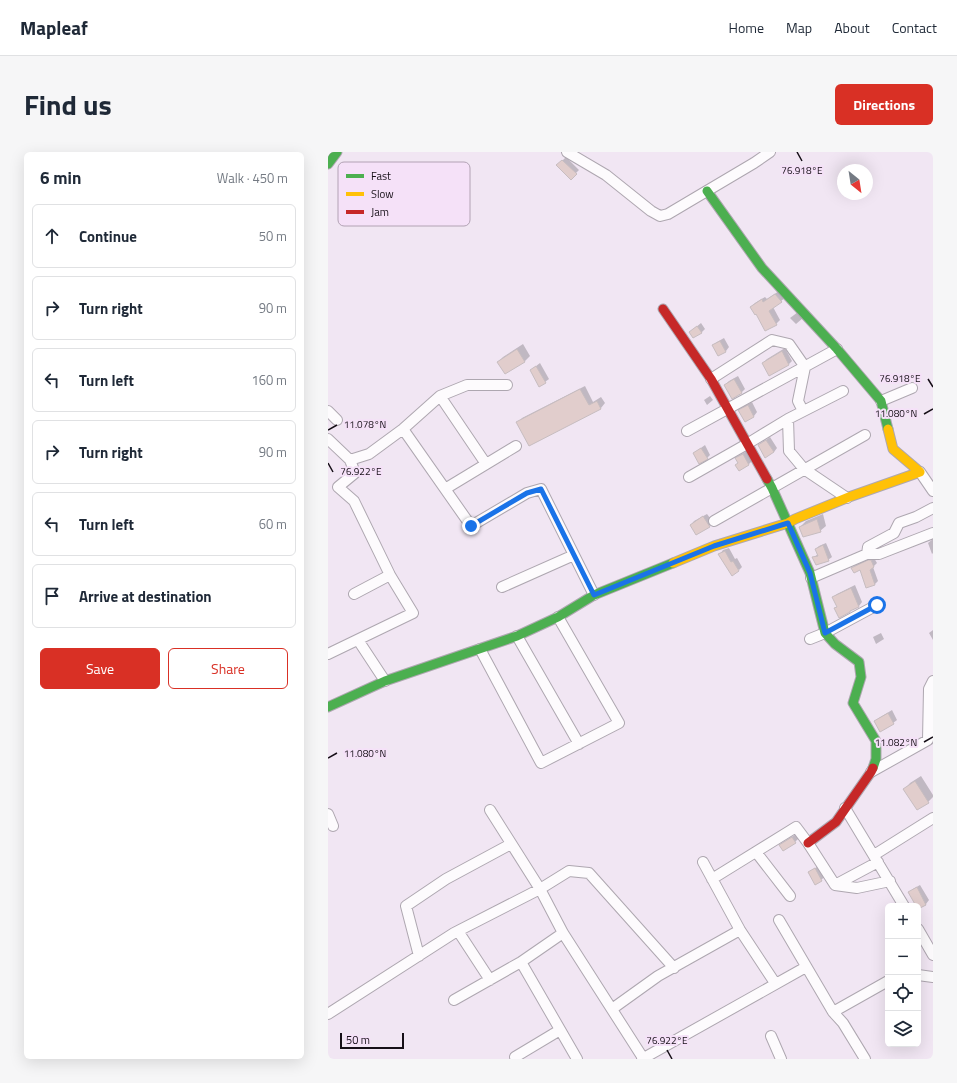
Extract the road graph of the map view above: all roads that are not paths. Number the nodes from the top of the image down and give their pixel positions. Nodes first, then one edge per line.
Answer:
1 (337, 152) edge
2 (567, 152) edge
3 (770, 152) edge
4 (328, 164) edge
5 (707, 191) junction
6 (663, 309) dead end
7 (837, 349) junction
8 (805, 366) junction
9 (711, 379) junction
10 (507, 385) dead end
11 (912, 388) dead end
12 (843, 391) dead end
13 (440, 396) junction
14 (881, 401) junction
15 (728, 408) junction
16 (328, 411) edge
17 (803, 411) junction
18 (788, 419) junction
19 (337, 420) dead end
20 (403, 430) junction
21 (687, 431) dead end
22 (865, 435) dead end
23 (328, 439) edge
24 (747, 444) junction
25 (516, 446) dead end
26 (350, 460) junction
27 (486, 464) junction
28 (804, 469) junction
29 (920, 472) junction
30 (689, 477) dead end
31 (772, 488) junction
32 (445, 489) junction
33 (933, 491) edge
34 (847, 498) junction
35 (933, 508) edge
36 (714, 521) dead end
37 (788, 523) junction
38 (933, 533) edge
39 (867, 554) junction
40 (574, 555) junction
41 (390, 575) junction
42 (812, 578) junction
43 (502, 587) dead end
44 (354, 594) dead end
45 (594, 595) junction
46 (877, 605) dead end
47 (558, 617) junction
48 (825, 633) junction
49 (517, 636) junction
50 (810, 639) dead end
51 (358, 640) junction
52 (480, 649) junction
53 (328, 654) edge
54 (385, 681) junction
55 (933, 681) edge
56 (328, 707) edge
57 (579, 744) junction
58 (871, 772) junction
59 (846, 808) junction
60 (490, 810) dead end
61 (328, 814) edge
62 (933, 818) edge
63 (333, 826) dead end
64 (808, 843) junction
65 (511, 844) junction
66 (756, 852) junction
67 (876, 858) junction
68 (703, 862) dead end
69 (712, 880) junction
70 (890, 881) junction
71 (835, 885) junction
72 (540, 889) junction
73 (790, 896) dead end
74 (902, 903) edge
75 (779, 920) dead end
76 (740, 930) junction
77 (458, 931) junction
78 (564, 933) junction
79 (921, 934) edge
80 (933, 955) edge
81 (419, 956) junction
82 (521, 962) junction
83 (806, 967) junction
84 (674, 968) junction
85 (921, 975) edge
86 (933, 977) edge
87 (490, 980) junction
88 (775, 983) junction
89 (885, 983) edge
90 (454, 1000) dead end
91 (612, 1009) junction
92 (833, 1012) junction
93 (328, 1014) edge
94 (560, 1030) junction
95 (771, 1036) dead end
96 (514, 1057) dead end
97 (577, 1059) edge
98 (642, 1059) edge
99 (781, 1059) edge
100 (865, 1059) edge

1 - 4 street
2 - 5 street
3 - 5 street
5 - 7 street
6 - 9 street
7 - 8 street
7 - 14 street
8 - 9 street
8 - 15 street
8 - 17 street
9 - 15 street
10 - 13 street
11 - 14 street
12 - 17 street
13 - 20 street
13 - 27 street
14 - 29 street
15 - 21 street
15 - 24 street
16 - 19 street
17 - 18 street
18 - 24 street
18 - 28 street
20 - 26 street
20 - 32 street
22 - 28 street
23 - 26 street
24 - 30 street
24 - 31 street
25 - 27 street
26 - 41 street
27 - 32 street
28 - 31 street
28 - 34 street
29 - 33 street
29 - 34 street
31 - 36 street
31 - 37 street
32 - 40 street
34 - 37 street
35 - 39 street
37 - 42 street
37 - 45 street
38 - 39 street
39 - 42 street
40 - 43 street
40 - 45 street
41 - 44 street
41 - 51 street
42 - 48 street
45 - 47 street
46 - 48 street
47 - 49 street
47 - 57 street
48 - 50 street
48 - 58 street
49 - 52 street
49 - 57 street
51 - 53 street
51 - 54 street
52 - 54 street
52 - 57 street
54 - 56 street
55 - 58 street
58 - 59 street
59 - 64 street
59 - 67 street
60 - 65 street
61 - 63 street
62 - 67 street
64 - 66 street
64 - 71 street
65 - 72 street
65 - 81 street
66 - 69 street
66 - 73 street
67 - 70 street
67 - 71 street
68 - 69 street
69 - 76 street
70 - 71 street
70 - 74 street
72 - 77 street
72 - 78 street
72 - 84 street
75 - 83 street
76 - 84 street
76 - 88 street
77 - 81 street
77 - 87 street
78 - 82 street
78 - 91 street
79 - 80 street
81 - 93 street
82 - 87 street
82 - 94 street
83 - 88 street
83 - 92 street
84 - 91 street
85 - 86 street
87 - 90 street
88 - 98 street
89 - 92 street
91 - 98 street
92 - 100 street
94 - 96 street
94 - 97 street
95 - 99 street

